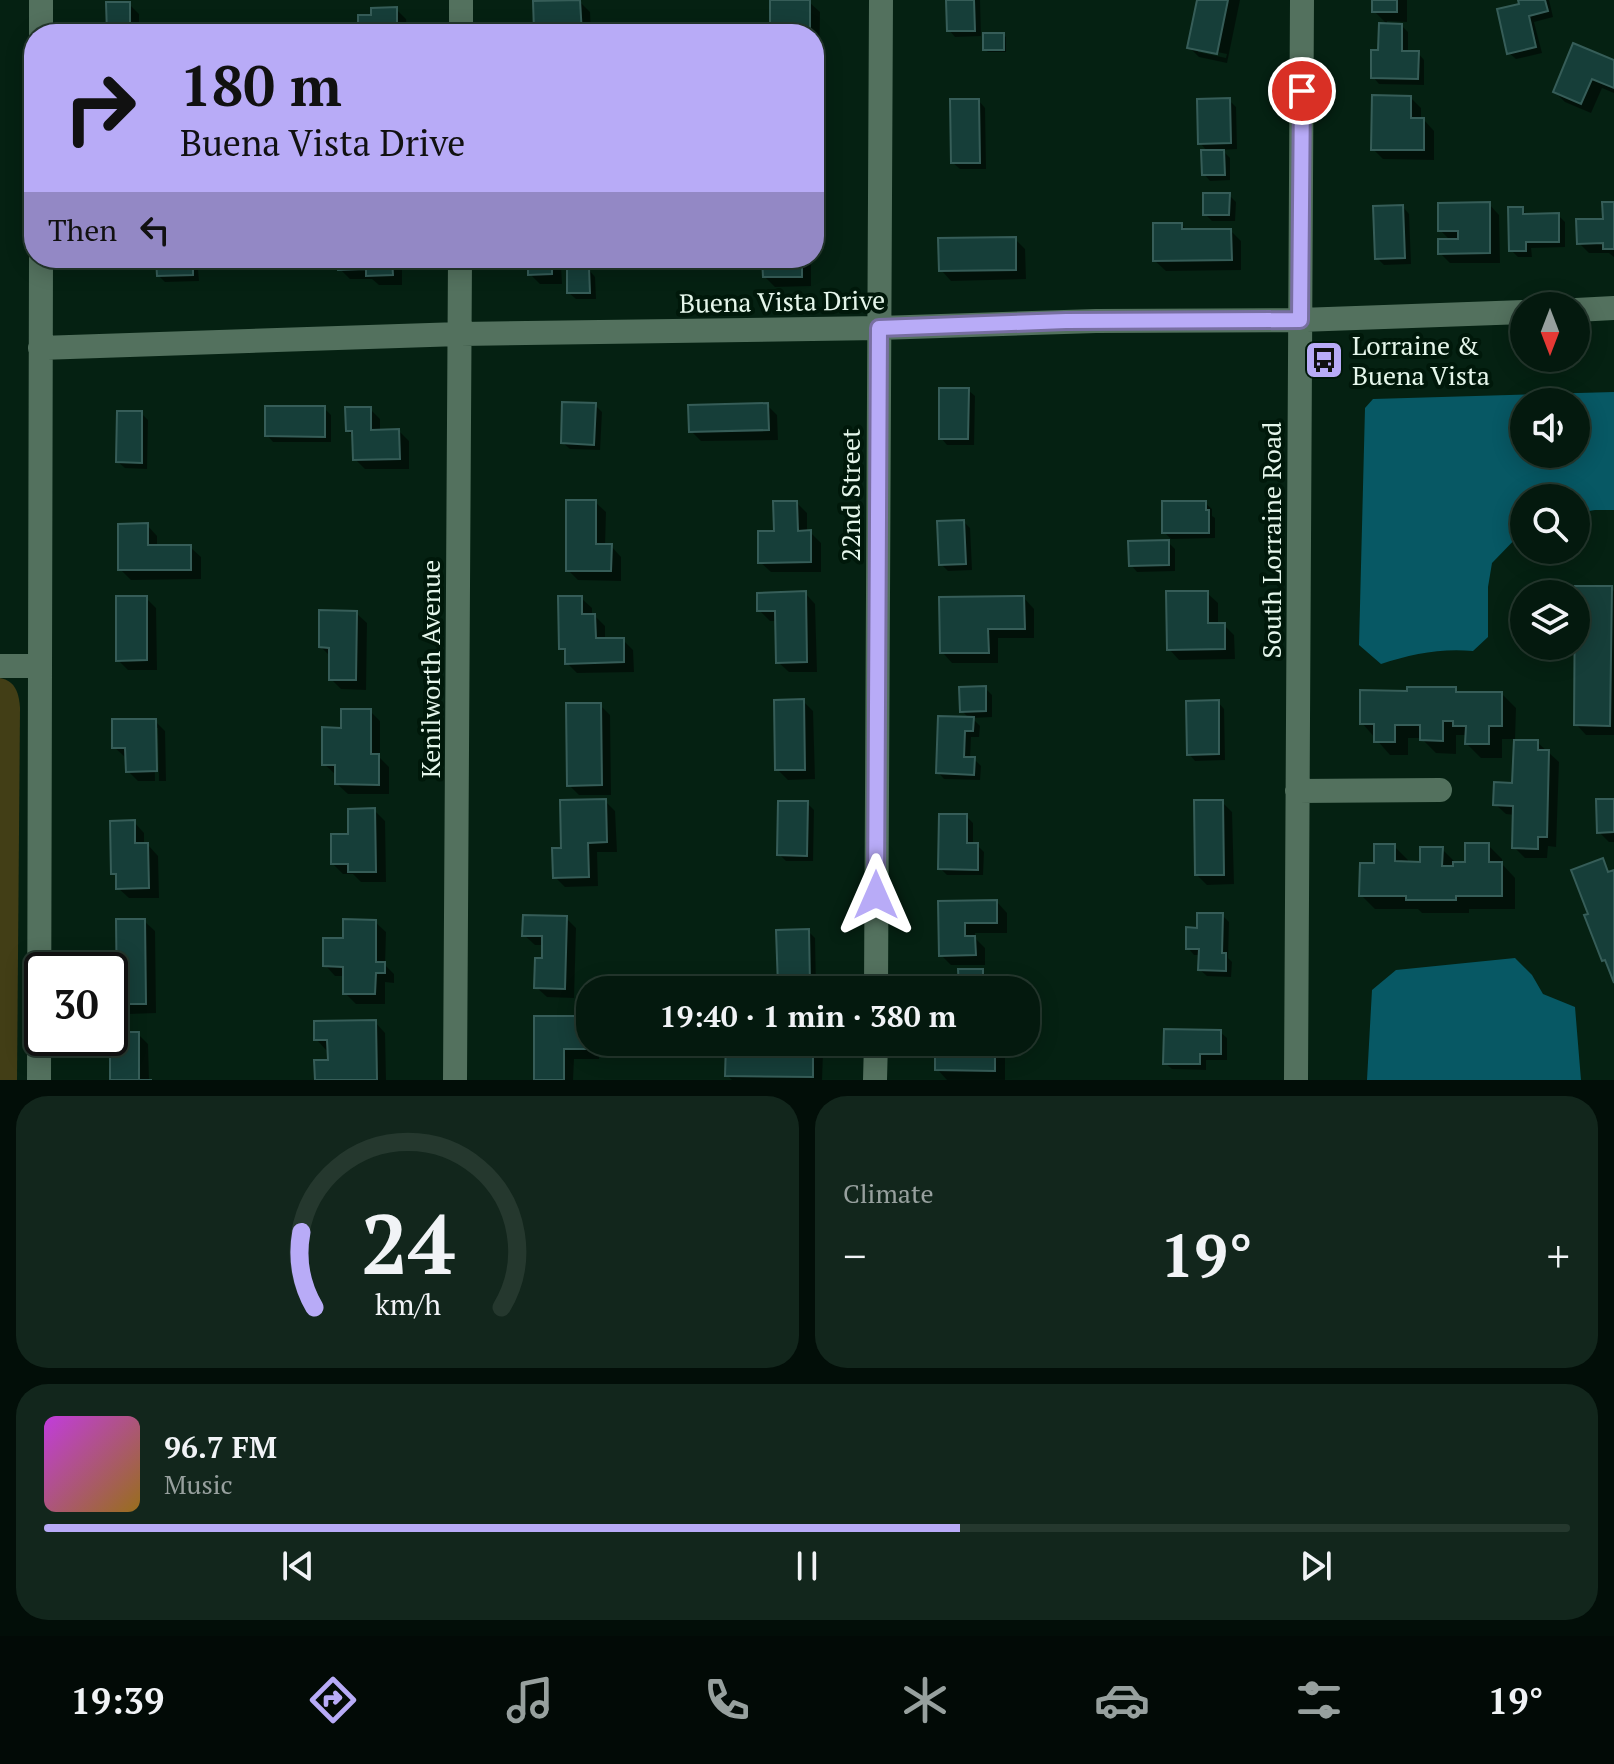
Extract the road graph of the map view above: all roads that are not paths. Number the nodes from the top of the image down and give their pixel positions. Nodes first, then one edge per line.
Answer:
1 (41, 0) edge
2 (461, 0) edge
3 (881, 0) edge
4 (1302, 0) edge
5 (41, 24) edge
6 (461, 24) edge
7 (41, 268) edge
8 (460, 268) edge
9 (1614, 308) edge
10 (1590, 309) edge
11 (1510, 312) edge
12 (1300, 320) junction
13 (879, 328) junction
14 (460, 334) junction
15 (40, 348) junction
16 (0, 666) edge
17 (40, 666) junction
18 (1440, 790) dead end
19 (1297, 791) junction
20 (876, 976) edge
21 (876, 1056) edge
22 (39, 1080) edge
23 (455, 1080) edge
24 (875, 1080) edge
25 (1296, 1080) edge

1 - 5 street
2 - 6 street
3 - 13 street, 22nd Street
4 - 12 street, South Lorraine Road
7 - 15 street
8 - 14 street, Kenilworth Avenue
9 - 10 street
11 - 12 street, Buena Vista Drive
12 - 13 street, Buena Vista Drive
12 - 19 street, South Lorraine Road
13 - 14 street, Buena Vista Drive
13 - 20 street, 22nd Street
14 - 15 street, Buena Vista Drive
14 - 23 street, Kenilworth Avenue
15 - 17 street
16 - 17 street
17 - 22 street
18 - 19 street
19 - 25 street, South Lorraine Road
21 - 24 street

